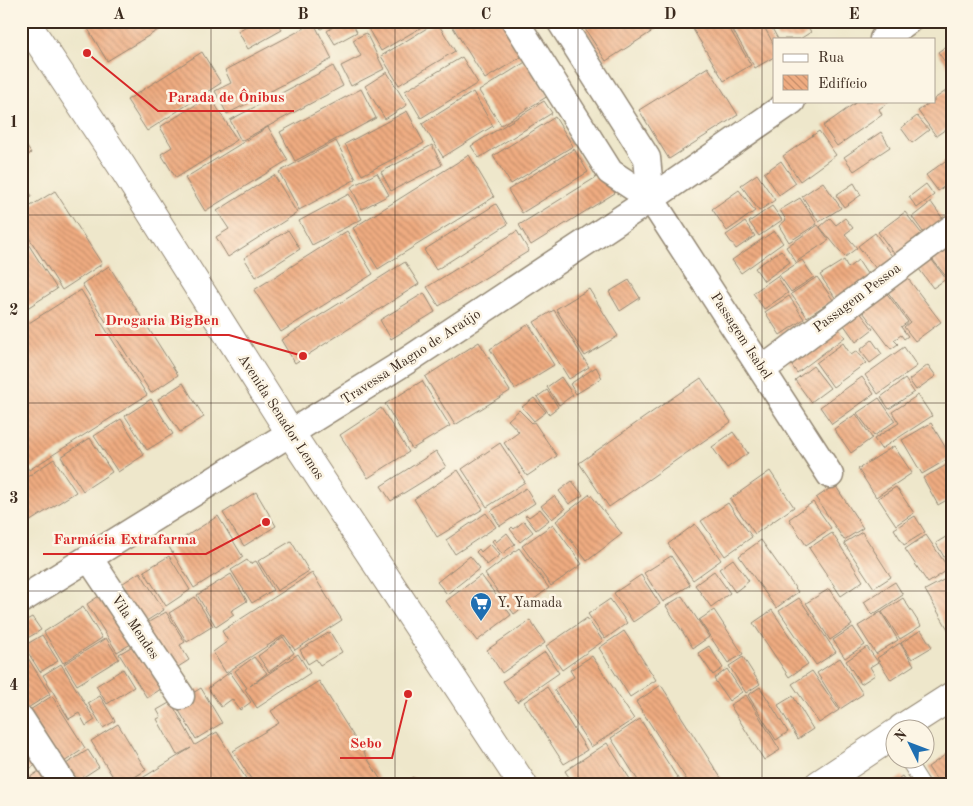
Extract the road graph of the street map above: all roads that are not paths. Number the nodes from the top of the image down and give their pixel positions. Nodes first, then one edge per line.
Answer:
1 (25, 21) edge
2 (515, 21) edge
3 (560, 21) edge
4 (908, 21) edge
5 (884, 38) edge
6 (791, 102) edge
7 (651, 199) junction
8 (952, 228) edge
9 (763, 369) junction
10 (291, 434) junction
11 (830, 475) dead end
12 (89, 558) junction
13 (21, 600) edge
14 (180, 696) dead end
15 (952, 696) edge
16 (920, 718) edge
17 (21, 719) edge
18 (886, 741) edge
19 (912, 768) edge
20 (64, 785) edge
21 (523, 785) edge
22 (818, 785) edge
23 (923, 785) edge

1 - 10 main road, Avenida Senador Lemos
2 - 7 street, Passagem Isabel
3 - 7 street, Passagem Isabel
4 - 5 street
6 - 7 street, Travessa Magno de Araújo
7 - 9 street, Passagem Isabel
7 - 10 street, Travessa Magno de Araújo
8 - 9 street, Passagem Pessoa
9 - 11 street, Passagem Isabel
10 - 12 street, Travessa Magno de Araújo
10 - 21 main road, Avenida Senador Lemos
12 - 13 street, Travessa Magno de Araújo
12 - 14 street, Vila Mendes
15 - 16 main road
17 - 20 street
18 - 22 main road
19 - 23 lane

